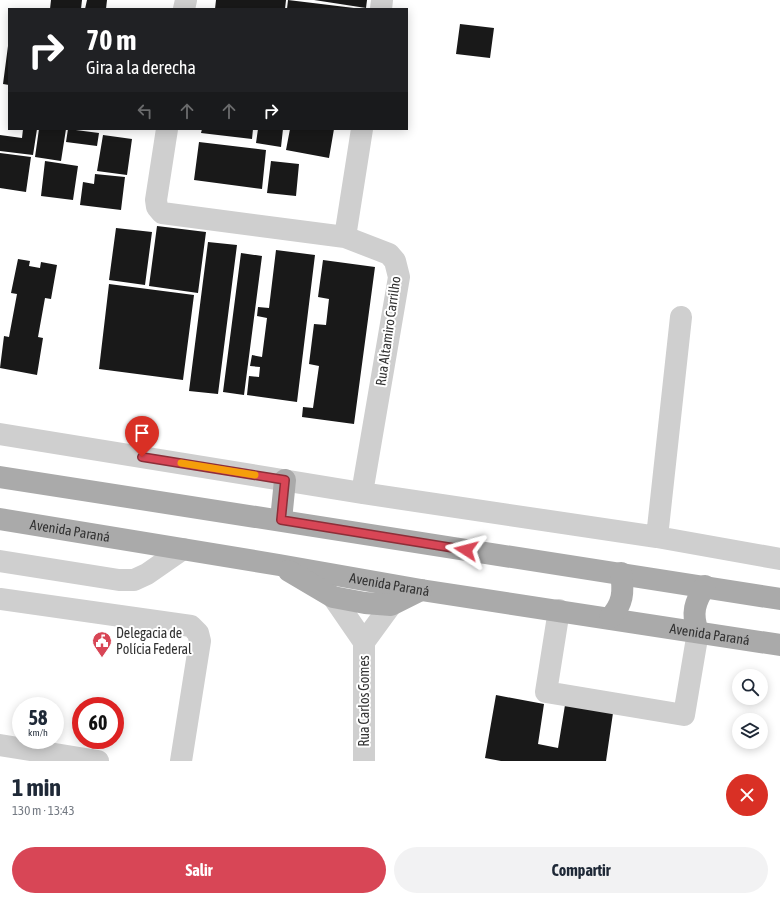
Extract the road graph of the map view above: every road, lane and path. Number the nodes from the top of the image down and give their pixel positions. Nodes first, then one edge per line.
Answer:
1 (167, 130) edge
2 (362, 130) edge
3 (345, 237) junction
4 (681, 318) dead end
5 (0, 434) edge
6 (0, 477) edge
7 (285, 480) junction
8 (362, 493) junction
9 (0, 519) edge
10 (281, 520) junction
11 (657, 537) junction
12 (182, 549) junction
13 (780, 559) edge
14 (0, 561) edge
15 (279, 565) junction
16 (621, 573) junction
17 (704, 586) junction
18 (421, 590) junction
19 (333, 597) junction
20 (0, 599) edge
21 (780, 599) edge
22 (392, 605) junction
23 (559, 610) junction
24 (610, 618) junction
25 (698, 632) junction
26 (364, 642) junction
27 (780, 644) edge
28 (0, 744) edge
29 (98, 761) edge
30 (181, 761) edge
31 (364, 761) edge

1 - 3 street, Rua Altamiro Carrilho
2 - 3 street
3 - 8 street, Rua Altamiro Carrilho
4 - 11 street
5 - 7 street
6 - 10 main road
7 - 8 street
7 - 10 main road
8 - 11 street
9 - 12 main road, Avenida Paraná
10 - 16 main road
11 - 13 street
12 - 14 street
12 - 15 main road, Avenida Paraná
15 - 18 main road, Avenida Paraná
15 - 19 main road
16 - 17 main road
16 - 24 main road
17 - 21 main road
17 - 25 main road
18 - 22 main road
18 - 23 main road, Avenida Paraná
19 - 22 main road
19 - 26 street, Rua Carlos Gomes
20 - 30 street
22 - 26 street, Rua Carlos Gomes
23 - 24 main road, Avenida Paraná
23 - 25 street
24 - 25 main road, Avenida Paraná
25 - 27 main road, Avenida Paraná
26 - 31 street, Rua Carlos Gomes
28 - 29 street

